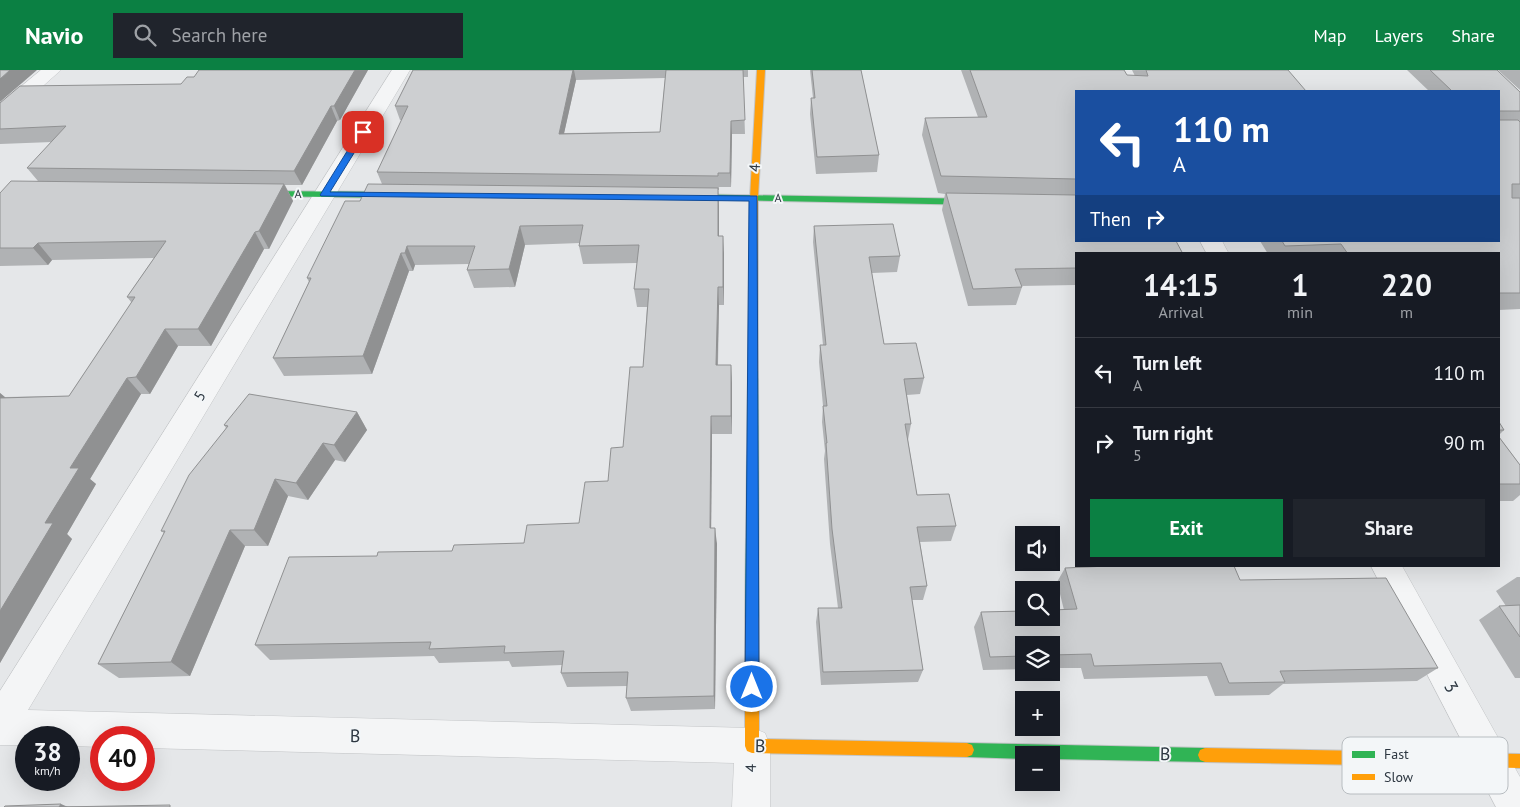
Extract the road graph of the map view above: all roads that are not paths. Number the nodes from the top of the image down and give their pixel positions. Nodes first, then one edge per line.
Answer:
1 (52, 70) edge
2 (401, 70) edge
3 (761, 70) edge
4 (0, 114) edge
5 (246, 194) edge
6 (324, 195) junction
7 (414, 195) edge
8 (664, 197) edge
9 (754, 198) junction
10 (998, 202) edge
11 (1387, 567) edge
12 (0, 725) edge
13 (1490, 737) edge
14 (752, 746) junction
15 (1342, 758) edge
16 (1508, 774) edge
17 (751, 807) edge
18 (1516, 807) edge

1 - 4 street
2 - 6 street, 5
3 - 9 street, 4
5 - 6 street, A
6 - 7 street, A
6 - 12 street, 5
8 - 9 street, A
9 - 10 street, A
9 - 14 street, 4
11 - 13 street, 3
12 - 14 street, B
14 - 15 street, B
14 - 17 street, 4
16 - 18 street, 3

